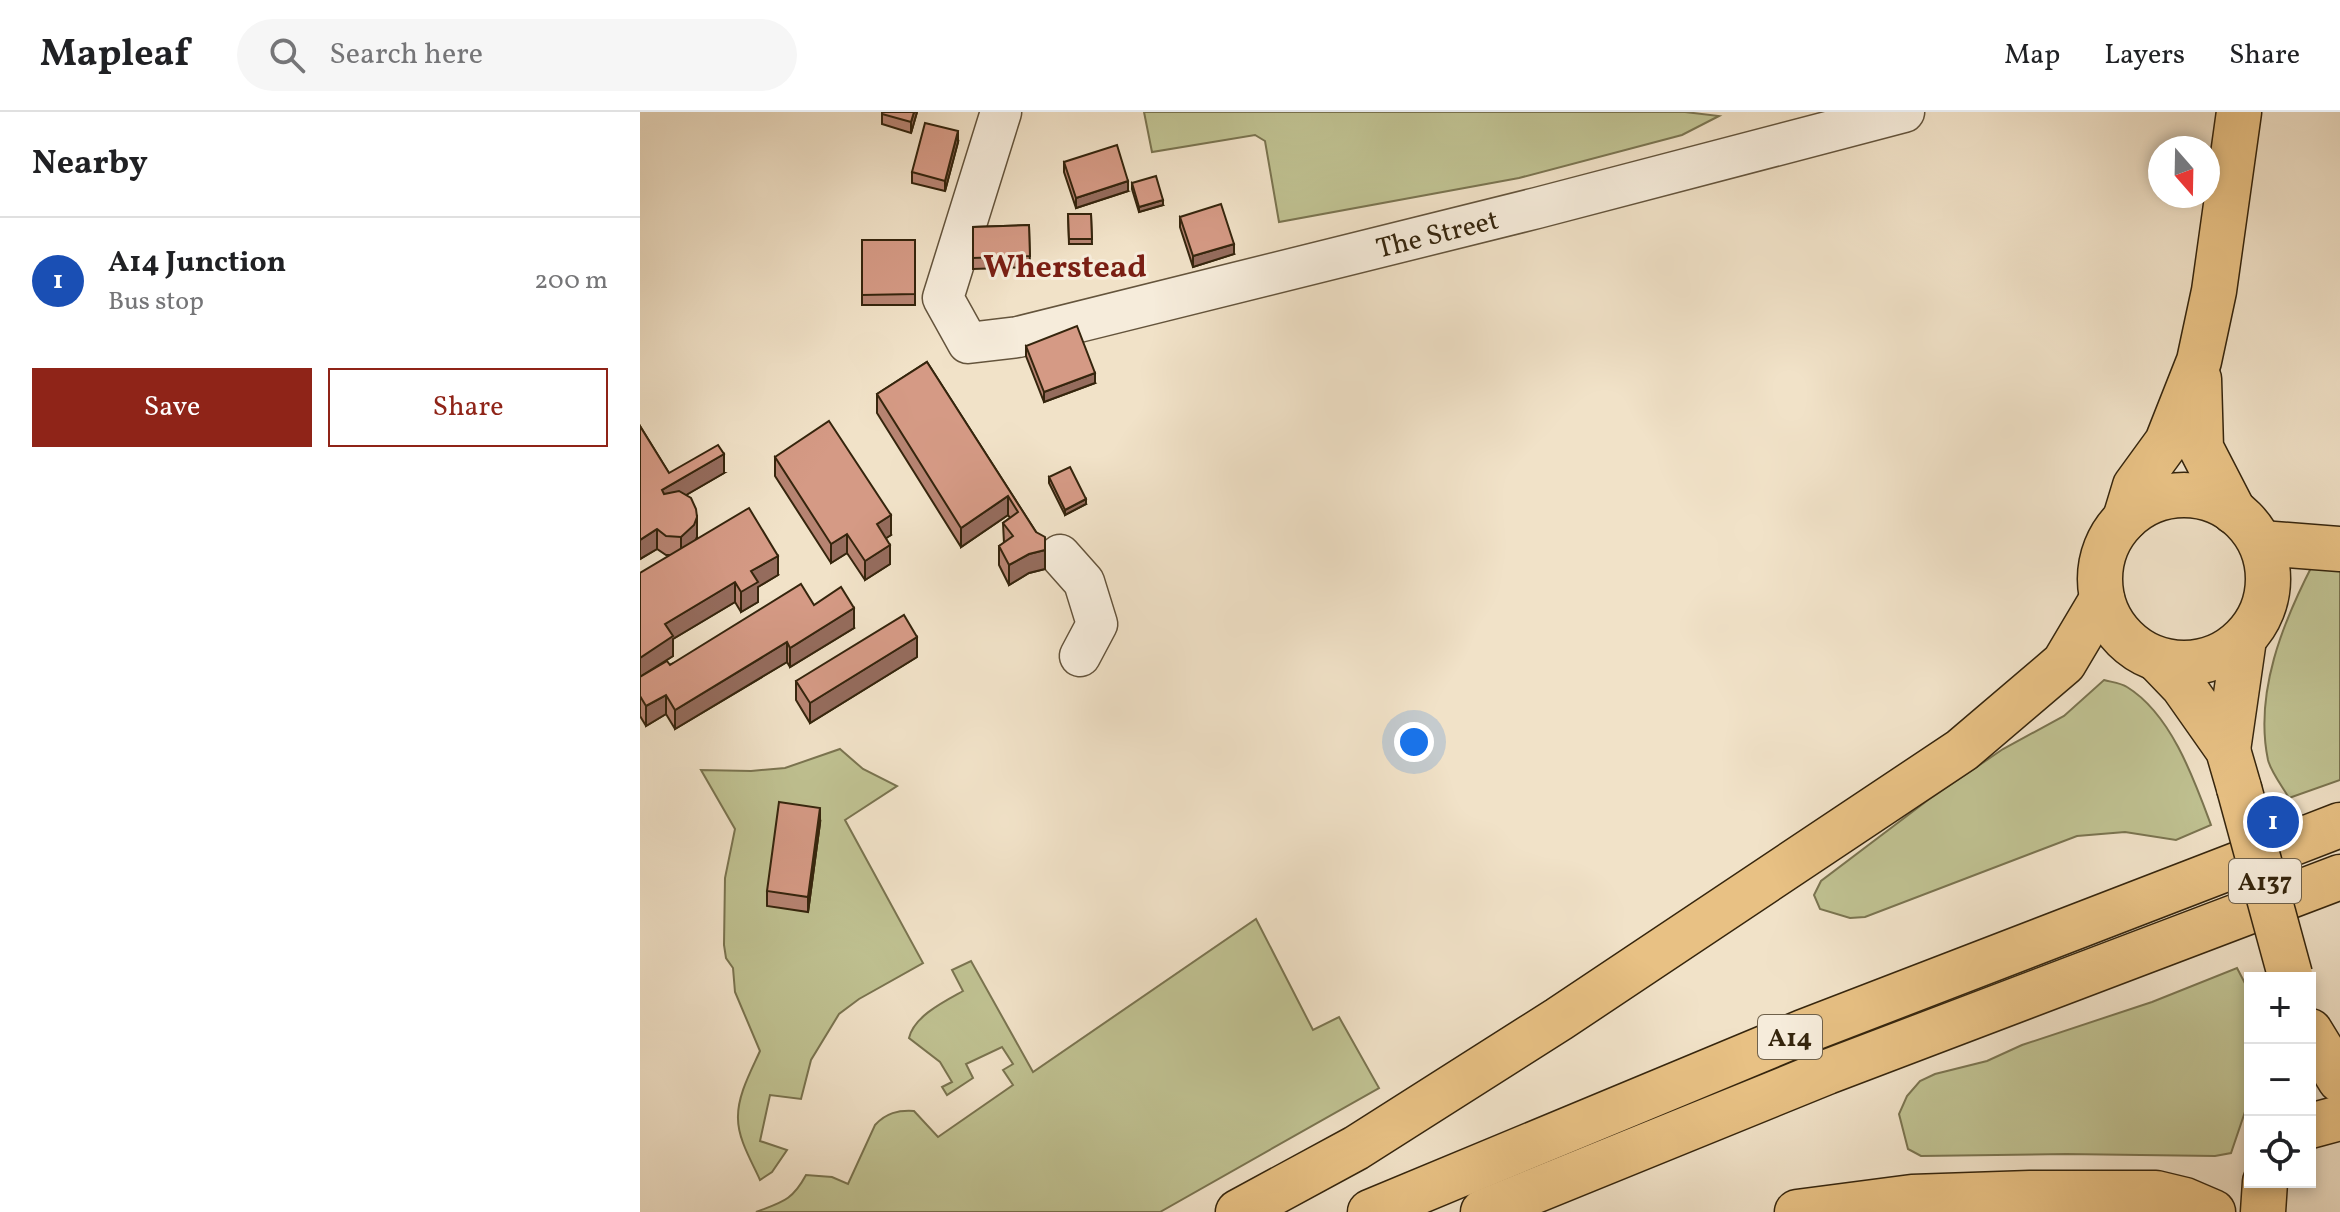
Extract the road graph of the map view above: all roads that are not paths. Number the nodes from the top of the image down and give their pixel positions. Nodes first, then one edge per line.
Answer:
1 (1001, 112) edge
2 (1904, 112) edge
3 (2239, 112) edge
4 (2199, 361) junction
5 (2125, 519) junction
6 (2248, 527) junction
7 (2340, 549) edge
8 (1060, 555) dead end
9 (2102, 599) junction
10 (2244, 639) junction
11 (1080, 656) dead end
12 (2159, 661) junction
13 (2234, 769) junction
14 (2340, 825) edge
15 (2340, 877) edge
16 (2289, 972) edge
17 (2316, 1041) edge
18 (2340, 1080) edge
19 (2340, 1118) edge
20 (2316, 1124) edge
21 (2265, 1188) edge
22 (1238, 1212) edge
23 (1370, 1212) edge
24 (1483, 1212) edge
25 (1797, 1212) edge
26 (2213, 1212) edge
27 (2263, 1212) edge

1 - 2 street, The Street
3 - 4 main road
4 - 5 main road
4 - 6 main road
5 - 6 main road
5 - 9 main road
6 - 7 main road
6 - 10 main road
8 - 11 street
9 - 12 main road
9 - 22 main road
10 - 12 main road
10 - 13 main road, A137
12 - 13 main road, A137
13 - 16 main road, A137, bridge
14 - 23 main road, A14
15 - 24 main road, A14
17 - 18 main road
19 - 20 main road
21 - 27 main road
25 - 26 main road

